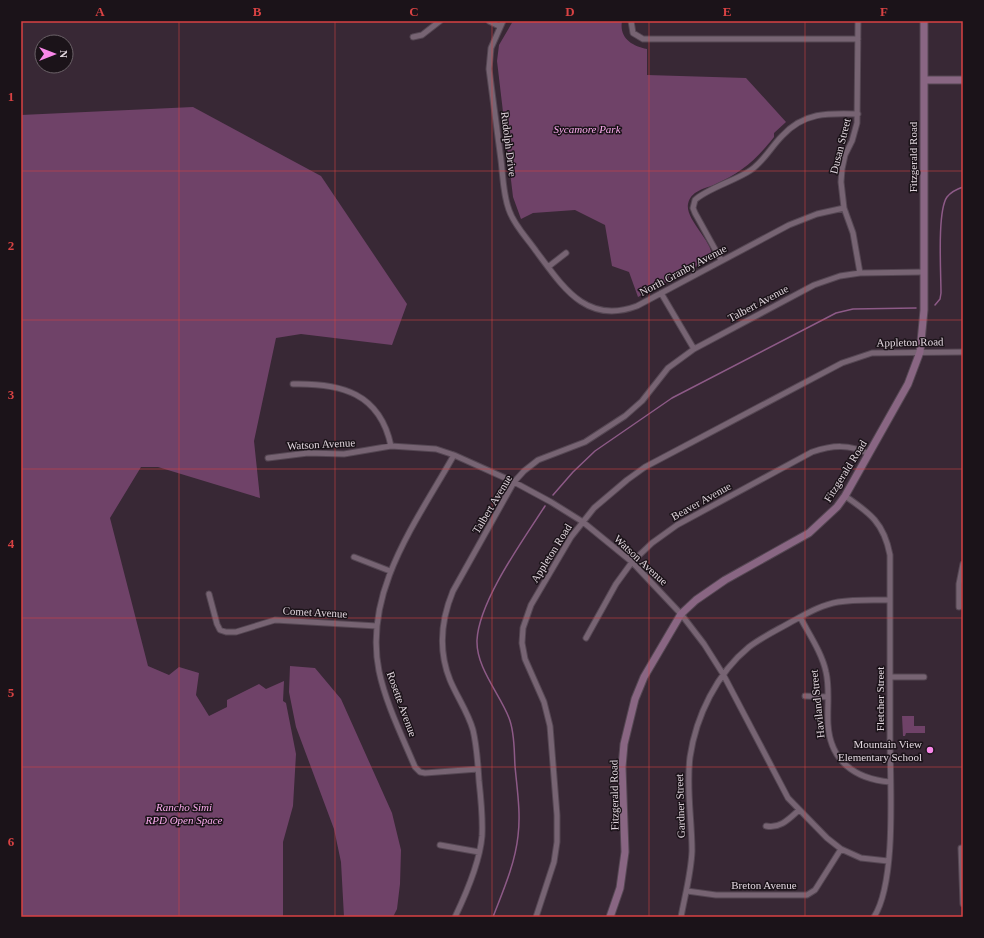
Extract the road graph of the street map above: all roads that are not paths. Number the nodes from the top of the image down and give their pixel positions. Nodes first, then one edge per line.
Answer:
1 (440, 21) edge
2 (489, 21) edge
3 (503, 21) edge
4 (630, 21) edge
5 (858, 21) edge
6 (924, 21) edge
7 (499, 26) junction
8 (413, 38) dead end
9 (858, 39) junction
10 (924, 80) junction
11 (963, 80) edge
12 (858, 114) junction
13 (844, 208) junction
14 (566, 253) dead end
15 (722, 260) junction
16 (544, 261) joint
17 (548, 267) junction
18 (924, 272) junction
19 (860, 273) junction
20 (661, 293) junction
21 (694, 349) junction
22 (920, 352) junction
23 (963, 352) edge
24 (293, 384) dead end
25 (391, 446) junction
26 (869, 454) junction
27 (454, 455) junction
28 (268, 458) dead end
29 (514, 482) junction
30 (845, 496) junction
31 (583, 522) junction
32 (354, 557) dead end
33 (632, 562) junction
34 (963, 564) edge
35 (390, 571) junction
36 (962, 571) edge
37 (209, 594) dead end
38 (890, 600) junction
39 (959, 608) dead end
40 (681, 614) junction
41 (800, 617) junction
42 (377, 626) junction
43 (586, 638) dead end
44 (723, 674) junction
45 (890, 677) junction
46 (924, 677) dead end
47 (805, 696) dead end
48 (828, 697) junction
49 (478, 769) junction
50 (890, 782) junction
51 (799, 810) junction
52 (766, 826) dead end
53 (440, 845) dead end
54 (961, 848) dead end
55 (841, 849) junction
56 (479, 852) junction
57 (888, 861) junction
58 (962, 872) edge
59 (687, 891) junction
60 (963, 904) edge
61 (455, 917) edge
62 (536, 917) edge
63 (610, 917) edge
64 (681, 917) edge
65 (874, 917) edge

1 - 8 street
2 - 7 street
3 - 7 street, Rudolph Drive
4 - 9 street
5 - 9 street, Dusan Street
6 - 10 main road, Fitzgerald Road
7 - 16 street, Rudolph Drive
9 - 12 street, Dusan Street
10 - 11 main road
10 - 18 main road, Fitzgerald Road
12 - 13 street, Dusan Street
12 - 15 street
13 - 15 street, North Granby Avenue
13 - 19 street, Dusan Street
14 - 17 street
15 - 20 street, North Granby Avenue
16 - 17 street, North Granby Avenue
17 - 20 street, North Granby Avenue
18 - 19 street, Talbert Avenue
18 - 22 main road, Fitzgerald Road
19 - 21 street, Talbert Avenue
20 - 21 street
21 - 29 street, Talbert Avenue
22 - 23 street, Appleton Road
22 - 26 main road, Fitzgerald Road
22 - 31 street, Appleton Road
24 - 25 street
25 - 27 street, Watson Avenue
25 - 28 street, Watson Avenue
26 - 30 main road, Fitzgerald Road
26 - 33 street, Beaver Avenue
27 - 29 street, Watson Avenue
27 - 35 street, Rosette Avenue
29 - 31 street, Watson Avenue
29 - 49 street, Talbert Avenue
30 - 38 street, Fletcher Street
30 - 40 main road, Fitzgerald Road
31 - 33 street, Watson Avenue
31 - 62 street, Appleton Road
32 - 35 street
33 - 40 street, Watson Avenue
33 - 43 street, Beaver Avenue
34 - 36 street
35 - 42 street, Rosette Avenue
36 - 39 street
37 - 42 street, Comet Avenue
38 - 41 street, Gardner Street
38 - 45 street, Fletcher Street
40 - 44 street, Watson Avenue
40 - 63 main road, Fitzgerald Road
41 - 44 street, Gardner Street
41 - 48 street, Haviland Street
42 - 49 street, Rosette Avenue
44 - 51 street, Watson Avenue
44 - 59 street, Gardner Street
45 - 46 street
45 - 50 street, Fletcher Street
47 - 48 street
48 - 50 street, Haviland Street
49 - 56 street, Talbert Avenue
50 - 57 street, Fletcher Street
51 - 52 street
51 - 55 street, Watson Avenue
53 - 56 street
54 - 58 street
55 - 57 street, Watson Avenue
55 - 59 street, Breton Avenue
56 - 61 street, Talbert Avenue
57 - 65 street, Fletcher Street
58 - 60 street
59 - 64 street, Gardner Street

